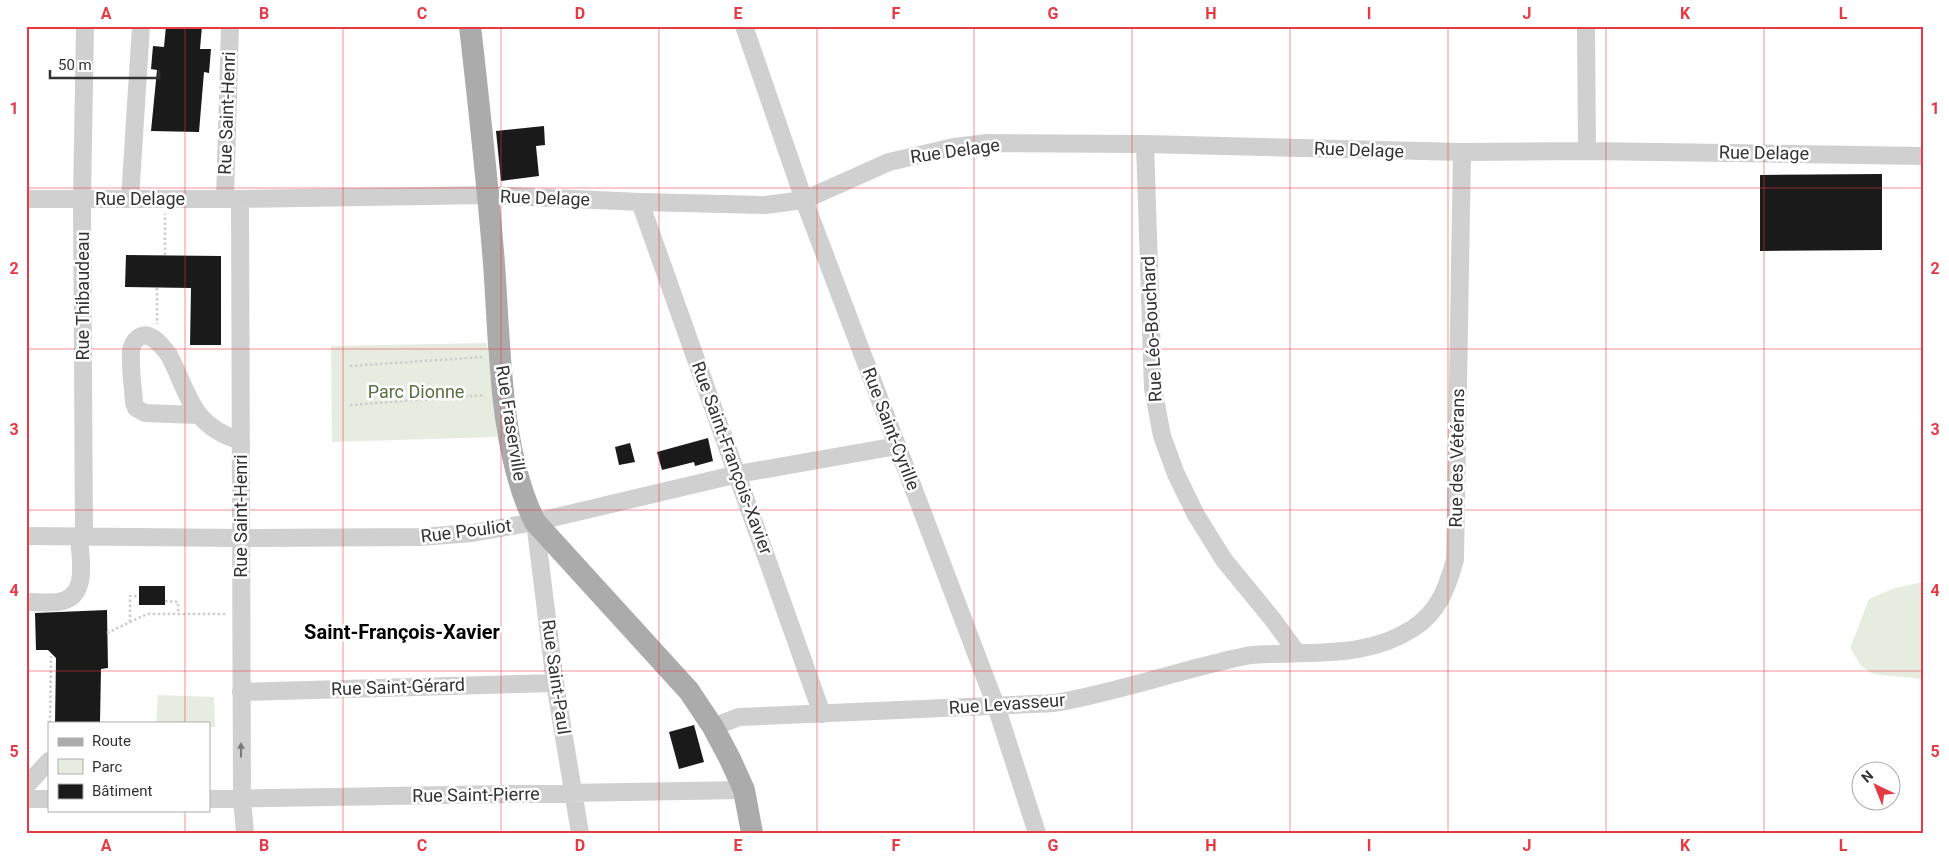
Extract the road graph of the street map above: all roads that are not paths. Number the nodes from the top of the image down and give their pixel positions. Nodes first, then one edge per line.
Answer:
1 (85, 26) edge
2 (141, 26) edge
3 (230, 26) edge
4 (470, 26) edge
5 (744, 26) edge
6 (1586, 26) edge
7 (1145, 144) junction
8 (1587, 151) junction
9 (1462, 152) junction
10 (1923, 156) edge
11 (488, 195) junction
12 (26, 199) edge
13 (130, 199) junction
14 (232, 199) junction
15 (82, 200) junction
16 (804, 200) junction
17 (640, 202) junction
18 (198, 415) junction
19 (241, 440) junction
20 (897, 446) junction
21 (738, 474) junction
22 (535, 522) junction
23 (26, 536) edge
24 (82, 536) junction
25 (241, 538) junction
26 (26, 602) edge
27 (1297, 653) junction
28 (556, 683) junction
29 (241, 692) junction
30 (996, 706) junction
31 (822, 714) junction
32 (713, 727) junction
33 (48, 762) edge
34 (26, 786) edge
35 (744, 790) junction
36 (574, 794) junction
37 (26, 799) edge
38 (48, 799) edge
39 (210, 799) edge
40 (242, 799) junction
41 (245, 833) edge
42 (580, 833) edge
43 (752, 833) edge
44 (1037, 833) edge

1 - 15 street, Rue Thibaudeau
2 - 13 street
3 - 14 street, Rue Saint-Henri
4 - 11 main road, Rue Fraserville
5 - 16 street, Rue Saint-Cyrille
6 - 8 street
7 - 9 street, Rue Delage
7 - 16 street, Rue Delage
7 - 27 street, Rue Léo-Bouchard
8 - 9 street, Rue Delage
8 - 10 street, Rue Delage
9 - 27 street, Rue des Vétérans
11 - 14 street, Rue Delage
11 - 17 street, Rue Delage
11 - 22 main road, Rue Fraserville
12 - 15 street, Rue Delage
13 - 14 street, Rue Delage
13 - 15 street, Rue Delage
14 - 19 street, Rue Saint-Henri
15 - 24 street, Rue Thibaudeau
16 - 17 street, Rue Delage
16 - 20 street, Rue Saint-Cyrille
17 - 21 street, Rue Saint-François-Xavier
18 - 18 street
18 - 19 street
19 - 25 street, Rue Saint-Henri
20 - 21 street, Rue Pouliot
20 - 30 street, Rue Saint-Cyrille
21 - 22 street, Rue Pouliot
21 - 31 street, Rue Saint-François-Xavier
22 - 25 street, Rue Pouliot
22 - 28 street, Rue Saint-Paul
22 - 32 main road, Rue Fraserville
23 - 24 street, Rue Pouliot
24 - 25 street, Rue Pouliot
24 - 26 street, Rue Thibaudeau
25 - 29 street, Rue Saint-Henri
27 - 30 street, Rue Levasseur
28 - 29 street, Rue Saint-Gérard
28 - 36 street, Rue Saint-Paul
40 -> 29 street, Rue Saint-Henri
30 - 31 street, Rue Levasseur
30 - 44 street, Rue Saint-Cyrille
31 - 32 street, Rue Levasseur
32 - 35 main road, Rue Fraserville
33 - 34 street
35 - 36 street, Rue Saint-Pierre
35 - 43 main road, Rue Fraserville
36 - 40 street, Rue Saint-Pierre
36 - 42 street, Rue Saint-Paul
37 - 38 street
39 - 40 street, Rue Saint-Pierre
40 - 41 street, Rue Saint-Henri

